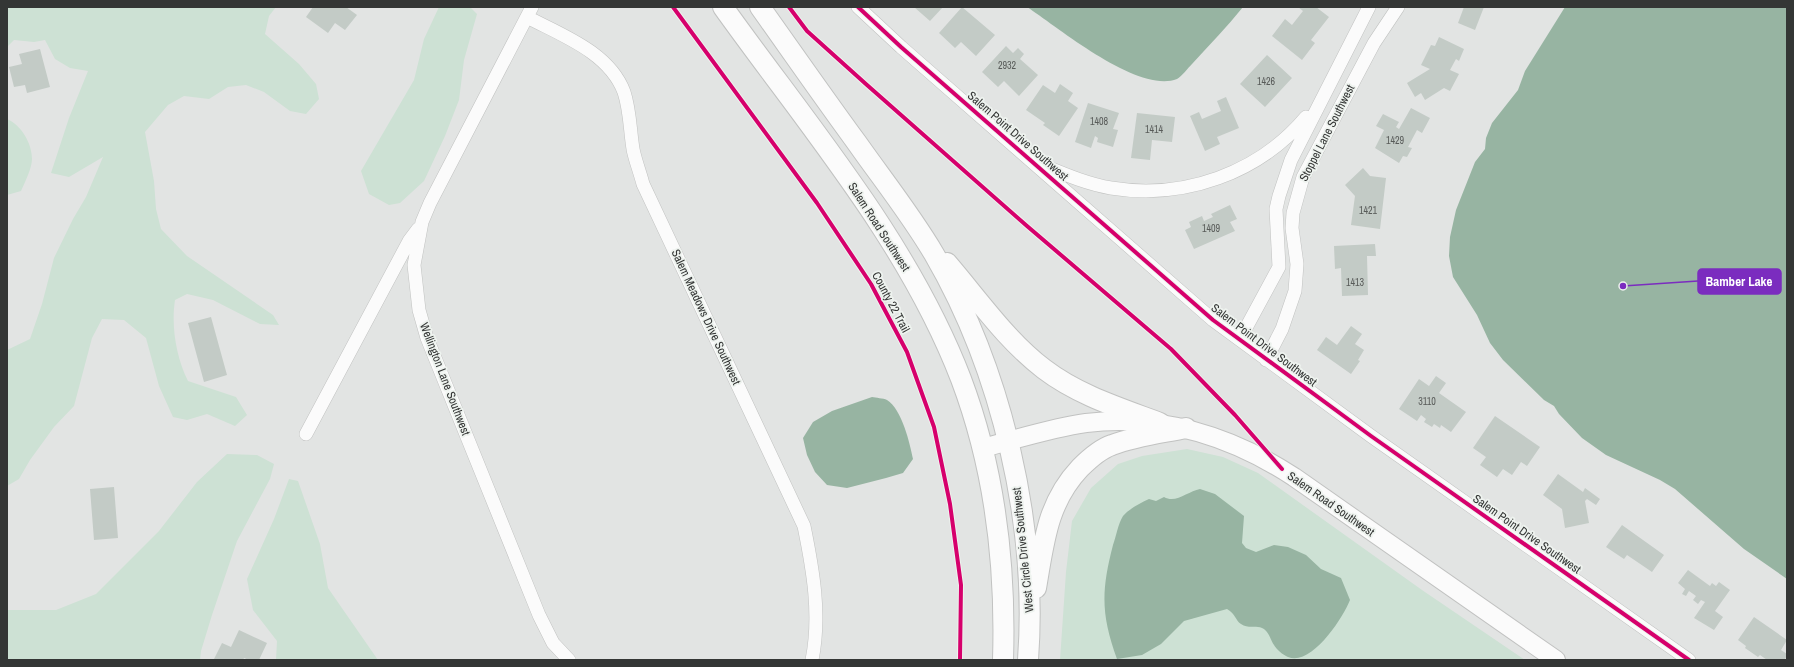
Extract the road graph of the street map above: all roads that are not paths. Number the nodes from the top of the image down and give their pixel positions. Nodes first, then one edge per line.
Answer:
1 (723, 7) edge
2 (760, 7) edge
3 (858, 7) edge
4 (1369, 7) edge
5 (1398, 7) edge
6 (530, 12) edge
7 (1322, 99) junction
8 (1032, 161) junction
9 (422, 222) junction
10 (916, 225) junction
11 (1240, 339) junction
12 (1266, 360) junction
13 (1160, 424) junction
14 (1186, 428) junction
15 (306, 434) dead end
16 (1008, 441) junction
17 (983, 448) junction
18 (1030, 619) junction
19 (569, 660) edge
20 (812, 660) edge
21 (1003, 660) edge
22 (1028, 660) edge
23 (1556, 660) edge
24 (1689, 660) edge

1 - 17 main road, Salem Road Southwest
2 - 10 main road
3 - 8 street, Salem Point Drive Southwest
4 - 7 street, Stoppel Lane Southwest
5 - 12 street, Stoppel Lane Southwest
6 - 9 street, Wellington Lane Southwest
6 - 20 street, Salem Meadows Drive Southwest
7 - 8 street, Stoppel Lane Southwest
7 - 11 street, Stoppel Lane Southwest
8 - 11 street, Salem Point Drive Southwest
9 - 15 street
9 - 19 street, Wellington Lane Southwest
10 - 13 main road
10 - 16 main road
11 - 12 street, Salem Point Drive Southwest
12 - 24 street, Salem Point Drive Southwest
13 - 14 main road, Salem Road Southwest
13 - 16 main road, Salem Road Southwest
14 - 18 main road
14 - 23 main road, Salem Road Southwest
16 - 17 main road, Salem Road Southwest
16 - 18 main road, West Circle Drive Southwest
17 - 21 main road, West Circle Drive Southwest
18 - 22 main road, West Circle Drive Southwest

